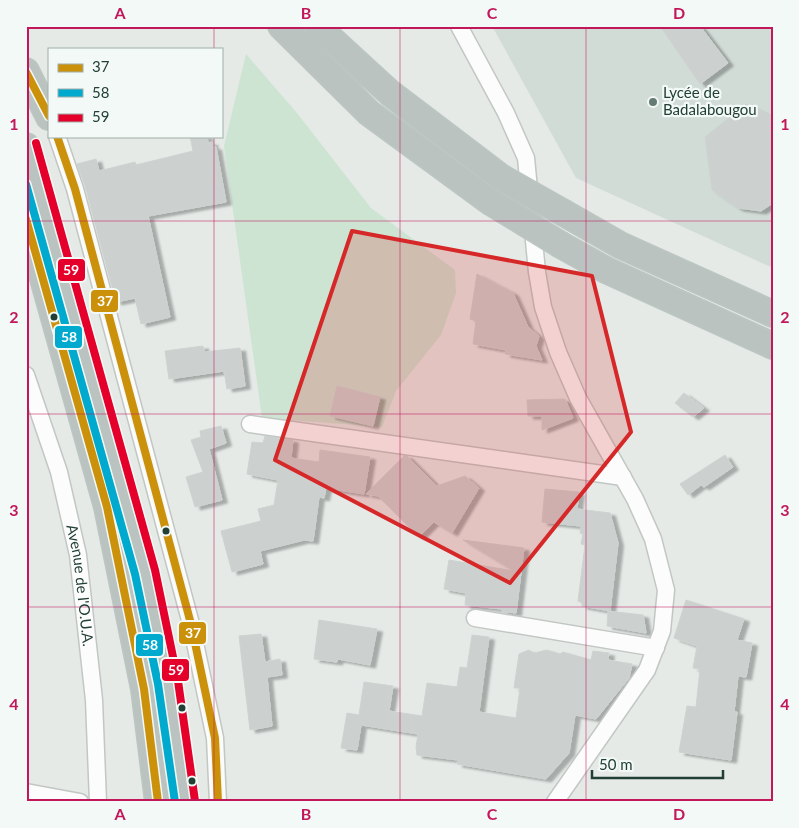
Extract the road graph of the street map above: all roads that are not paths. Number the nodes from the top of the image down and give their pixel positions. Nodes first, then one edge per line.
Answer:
1 (280, 26) edge
2 (318, 26) edge
3 (459, 26) edge
4 (26, 71) edge
5 (48, 114) edge
6 (58, 138) edge
7 (26, 146) edge
8 (26, 218) edge
9 (773, 314) edge
10 (773, 346) edge
11 (26, 375) edge
12 (250, 424) dead end
13 (623, 477) junction
14 (475, 618) dead end
15 (656, 648) junction
16 (26, 792) edge
17 (80, 802) edge
18 (98, 802) edge
19 (158, 802) edge
20 (185, 802) edge
21 (218, 802) edge
22 (555, 802) edge

1 - 10 highway, bridge
2 - 9 highway, bridge
3 - 13 street
4 - 5 highway
6 - 21 street
7 - 20 highway
8 - 19 highway
11 - 18 street, Avenue de l'O.U.A.
12 - 13 street
13 - 15 street
14 - 15 street
15 - 22 street
16 - 17 street

